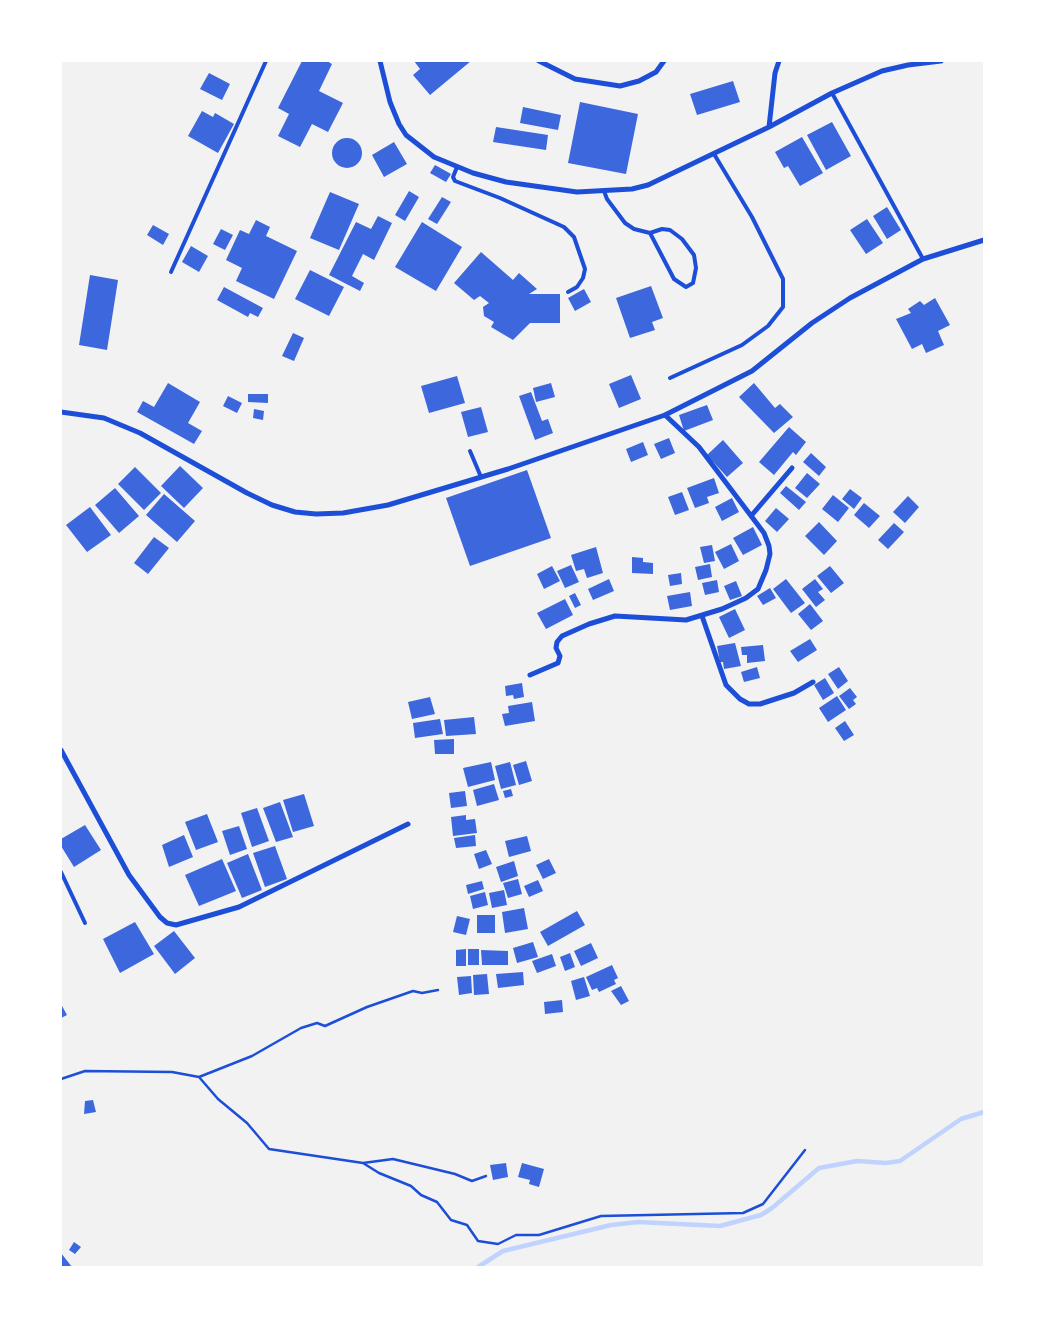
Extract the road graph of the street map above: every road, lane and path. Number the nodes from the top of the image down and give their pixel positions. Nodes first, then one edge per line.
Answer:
1 (266, 61) edge
2 (380, 61) edge
3 (539, 61) edge
4 (664, 61) edge
5 (779, 61) edge
6 (941, 61) edge
7 (832, 93) junction
8 (769, 127) junction
9 (714, 154) junction
10 (457, 167) junction
11 (604, 191) junction
12 (650, 234) junction
13 (984, 240) edge
14 (923, 259) junction
15 (171, 272) dead end
16 (568, 292) dead end
17 (670, 378) dead end
18 (61, 412) edge
19 (665, 415) junction
20 (470, 451) dead end
21 (792, 468) dead end
22 (481, 478) junction
23 (751, 516) junction
24 (702, 616) junction
25 (530, 675) dead end
26 (813, 682) dead end
27 (61, 750) edge
28 (408, 824) dead end
29 (61, 872) edge
30 (85, 923) dead end
31 (438, 990) dead end
32 (199, 1077) junction
33 (61, 1079) edge
34 (805, 1150) dead end
35 (363, 1163) junction
36 (486, 1176) dead end

1 - 15 lane
2 - 10 street
3 - 4 street
5 - 8 street
6 - 7 street
7 - 8 street
7 - 14 lane
8 - 9 street
9 - 11 street
9 - 17 lane
10 - 11 street
10 - 16 lane
11 - 12 lane
12 - 12 lane
13 - 14 street
14 - 19 street
18 - 22 street
19 - 22 street
19 - 23 street
20 - 22 lane
21 - 23 street
23 - 24 street
24 - 25 street
24 - 26 street
27 - 28 street
29 - 30 lane
31 - 32 path
32 - 33 path
32 - 35 path
34 - 35 path
35 - 36 path

